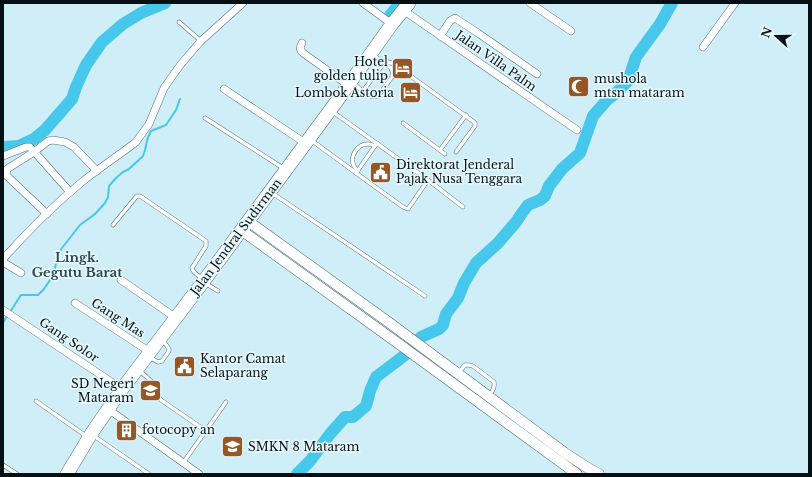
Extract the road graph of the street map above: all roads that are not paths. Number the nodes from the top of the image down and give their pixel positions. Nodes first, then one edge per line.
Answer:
1 (243, 3) edge
2 (363, 3) edge
3 (530, 3) edge
4 (735, 3) edge
5 (406, 7) edge
6 (179, 22) dead end
7 (392, 24) junction
8 (570, 31) dead end
9 (440, 36) junction
10 (201, 41) junction
11 (302, 43) dead end
12 (703, 47) dead end
13 (371, 53) junction
14 (384, 63) junction
15 (537, 74) dead end
16 (349, 83) junction
17 (224, 89) dead end
18 (363, 91) junction
19 (330, 110) junction
20 (466, 115) junction
21 (205, 118) dead end
22 (403, 123) dead end
23 (577, 130) dead end
24 (307, 141) junction
25 (376, 145) junction
26 (440, 150) junction
27 (34, 152) junction
28 (456, 152) dead end
29 (445, 154) dead end
30 (3, 156) edge
31 (97, 170) junction
32 (285, 170) junction
33 (357, 172) junction
34 (428, 180) junction
35 (270, 191) junction
36 (70, 192) junction
37 (463, 206) dead end
38 (47, 214) junction
39 (113, 225) dead end
40 (244, 226) junction
41 (4, 258) edge
42 (21, 273) dead end
43 (121, 280) dead end
44 (203, 281) junction
45 (218, 291) dead end
46 (425, 296) dead end
47 (75, 303) dead end
48 (7, 313) edge
49 (176, 318) junction
50 (149, 354) junction
51 (137, 369) junction
52 (458, 373) junction
53 (122, 389) junction
54 (489, 396) junction
55 (36, 401) dead end
56 (226, 402) dead end
57 (108, 409) junction
58 (206, 431) junction
59 (90, 436) junction
60 (183, 462) junction
61 (3, 465) edge
62 (586, 471) edge
63 (17, 474) edge
64 (67, 474) edge
65 (149, 474) edge
66 (199, 474) edge
67 (577, 474) edge
68 (599, 474) edge

1 - 10 street
2 - 7 street
3 - 8 street
4 - 12 street
5 - 7 highway, Jalan Jendral Sudirman
5 - 9 street, Jalan Villa Palm
6 - 10 lane
7 - 13 highway, Jalan Jendral Sudirman
9 - 15 street
9 - 23 street, Jalan Villa Palm
10 - 31 street
11 - 16 street
13 - 14 lane
13 - 16 highway, Jalan Jendral Sudirman
14 - 18 lane
14 - 18 lane
14 - 20 lane
16 - 18 lane
16 - 19 highway, Jalan Jendral Sudirman
17 - 24 street
19 - 24 highway, Jalan Jendral Sudirman
19 - 25 lane
20 - 26 lane
20 - 28 lane
21 - 32 lane
22 - 26 lane
24 - 32 highway, Jalan Jendral Sudirman
24 - 33 lane
25 - 33 lane
25 - 33 lane
25 - 34 lane
26 - 29 lane
27 - 30 street
27 - 31 street
27 - 36 street
27 - 38 street
31 - 36 street
32 - 35 highway, Jalan Jendral Sudirman
33 - 34 lane
34 - 37 lane
35 - 40 highway, Jalan Jendral Sudirman
35 - 46 lane
36 - 38 street
38 - 41 street
39 - 44 lane
40 - 44 highway, Jalan Jendral Sudirman
40 - 52 main road
40 - 67 main road
41 - 42 street
43 - 49 street
44 - 45 lane
44 - 49 highway, Jalan Jendral Sudirman
47 - 50 street, Gang Mas
48 - 53 street, Gang Solor
49 - 50 highway, Jalan Jendral Sudirman
50 - 51 highway, Jalan Jendral Sudirman
51 - 53 highway, Jalan Jendral Sudirman
51 - 58 lane
52 - 54 main road
52 - 54 lane
53 - 57 highway, Jalan Jendral Sudirman
54 - 62 main road
55 - 59 lane
56 - 58 lane
57 - 59 highway, Jalan Jendral Sudirman
57 - 60 street
58 - 60 lane
59 - 64 highway, Jalan Jendral Sudirman
59 - 65 lane
60 - 66 street
61 - 63 lane
62 - 68 main road

